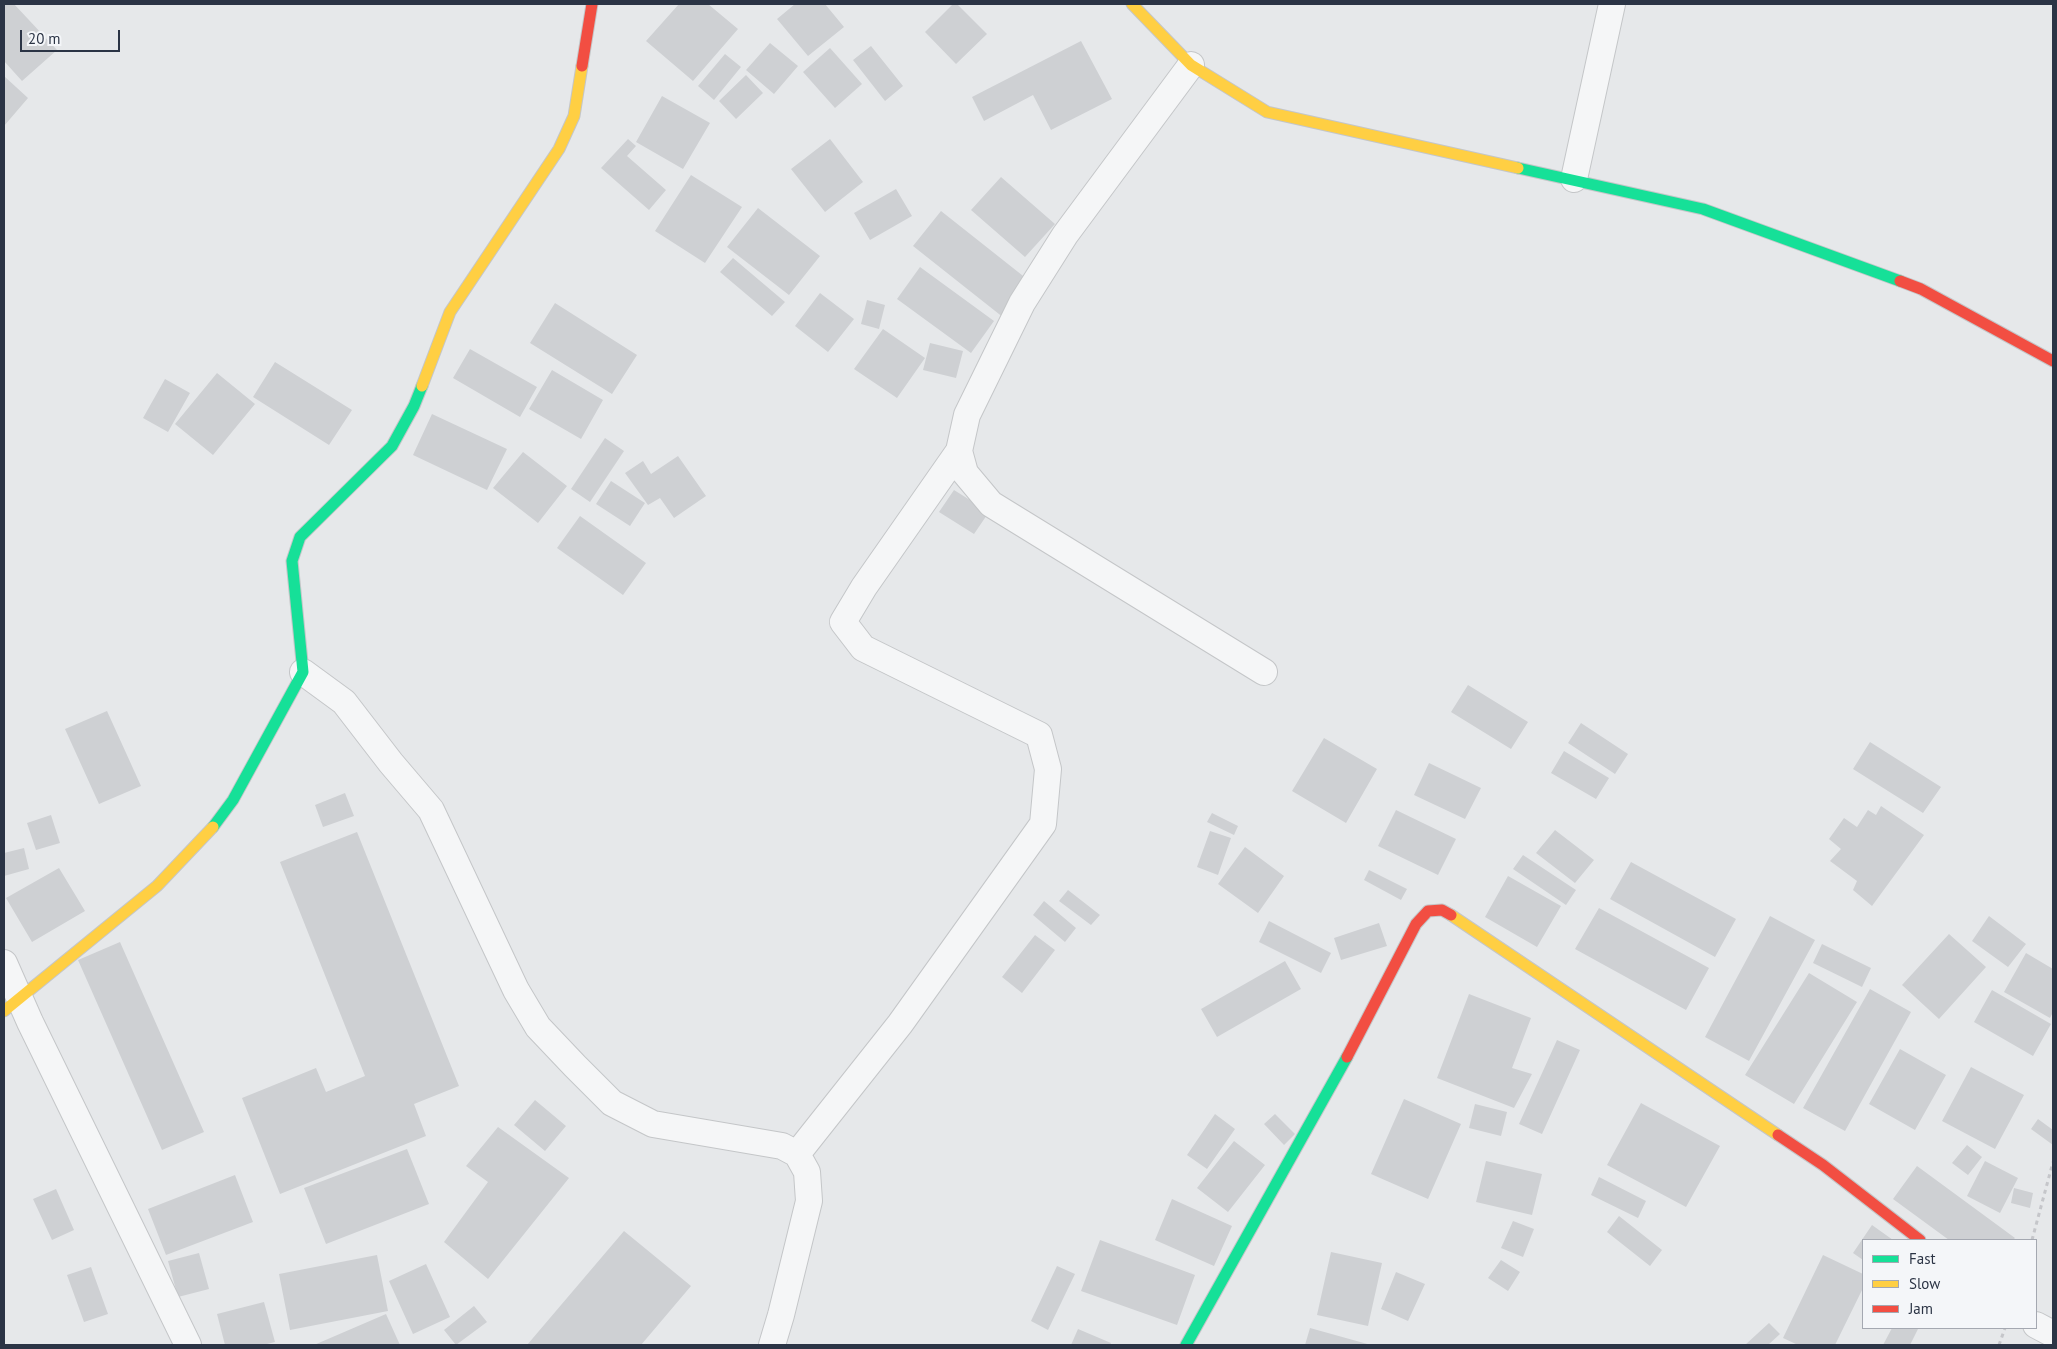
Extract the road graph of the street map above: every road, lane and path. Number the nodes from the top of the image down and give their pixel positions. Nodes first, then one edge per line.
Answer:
1 (592, 4) edge
2 (1132, 4) edge
3 (1612, 4) edge
4 (1191, 65) junction
5 (1574, 179) junction
6 (2053, 361) edge
7 (959, 451) junction
8 (302, 672) junction
9 (1264, 672) dead end
10 (4, 963) edge
11 (12, 1005) edge
12 (796, 1154) junction
13 (2053, 1162) edge
14 (1919, 1239) edge
15 (2032, 1239) edge
16 (2037, 1326) edge
17 (2006, 1329) edge
18 (2053, 1334) edge
19 (188, 1345) edge
20 (772, 1345) edge
21 (1186, 1345) edge
22 (1999, 1345) edge

1 - 8 street
2 - 4 street
3 - 5 street
4 - 5 street
4 - 7 street
5 - 6 street
7 - 9 street
7 - 12 street
8 - 11 street
8 - 12 street
10 - 11 street
11 - 19 street
12 - 20 street
13 - 15 path
14 - 21 street
16 - 18 street
17 - 22 path

